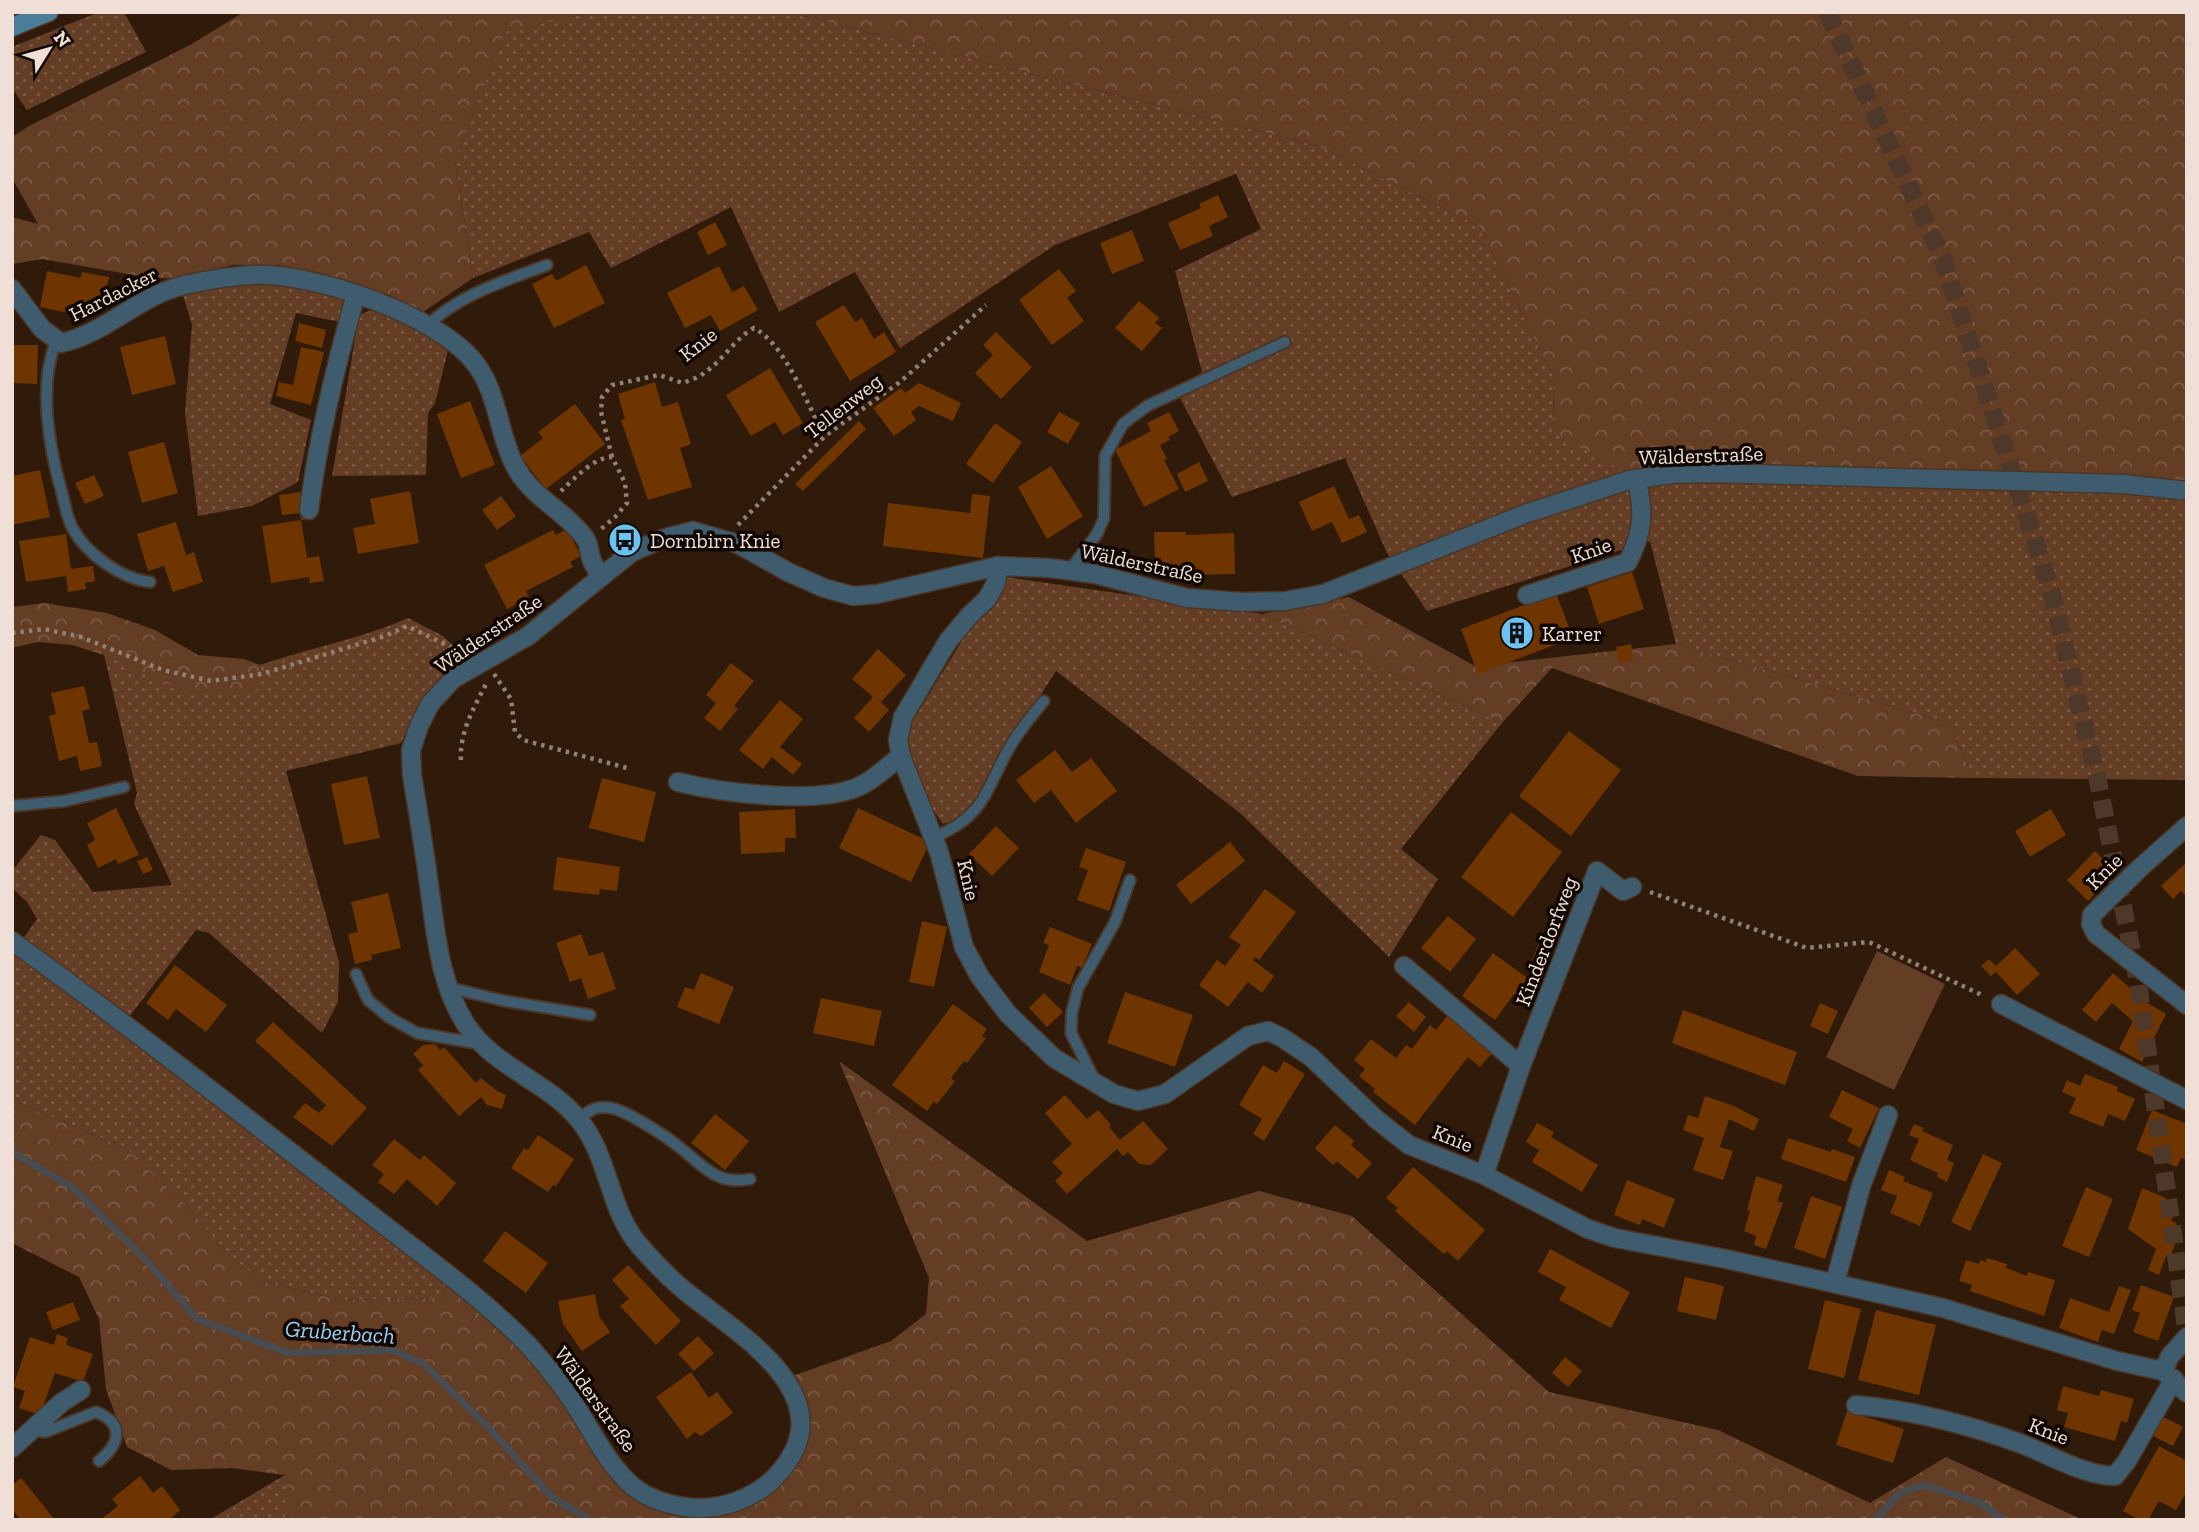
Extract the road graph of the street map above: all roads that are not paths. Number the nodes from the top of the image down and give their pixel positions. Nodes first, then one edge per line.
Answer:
1 (49, 12) edge
2 (12, 27) edge
3 (547, 265) dead end
4 (12, 289) edge
5 (356, 294) junction
6 (427, 326) junction
7 (57, 341) junction
8 (1285, 342) dead end
9 (1636, 479) junction
10 (2187, 491) edge
11 (309, 510) dead end
12 (998, 566) junction
13 (1069, 570) junction
14 (601, 577) junction
15 (150, 582) dead end
16 (1527, 596) dead end
17 (1044, 701) dead end
18 (901, 756) junction
19 (678, 782) dead end
20 (124, 787) dead end
21 (12, 806) edge
22 (2187, 826) edge
23 (934, 837) junction
24 (1130, 880) dead end
25 (1632, 887) road end
26 (12, 941) edge
27 (1404, 966) dead end
28 (356, 974) dead end
29 (450, 988) junction
30 (2001, 1004) road end
31 (2187, 1005) edge
32 (590, 1015) dead end
33 (484, 1045) junction
34 (1521, 1066) junction
35 (1097, 1085) junction
36 (2187, 1100) edge
37 (1888, 1115) dead end
38 (579, 1119) junction
39 (1484, 1175) junction
40 (750, 1179) dead end
41 (1835, 1283) junction
42 (2187, 1337) edge
43 (2169, 1375) junction
44 (81, 1390) dead end
45 (2187, 1393) edge
46 (1856, 1405) dead end
47 (32, 1430) junction
48 (12, 1448) edge
49 (99, 1461) dead end

1 - 2 main road
3 - 6 lane
4 - 7 street, Hardacker
5 - 6 street, Hardacker
5 - 7 street, Hardacker
5 - 11 street
6 - 14 street, Hardacker
7 - 15 lane, Hardacker
8 - 13 lane
9 - 10 street, Wälderstraße
9 - 13 street, Wälderstraße
9 - 16 street, Knie
12 - 13 street, Wälderstraße
12 - 14 street, Wälderstraße
12 - 18 street, Knie
14 - 29 street, Wälderstraße
17 - 23 lane, Knie
18 - 19 street
18 - 23 street, Knie
20 - 21 lane
22 - 31 street, Knie
23 - 35 street, Knie
24 - 35 lane
25 - 34 street, Kinderdorfweg
26 - 38 street, Wälderstraße
27 - 34 street
28 - 33 lane, Wälderstraße
29 - 32 lane
29 - 33 street, Wälderstraße
30 - 36 street
33 - 38 street, Wälderstraße
34 - 39 street, Kinderdorfweg
35 - 39 street, Knie
37 - 41 street
38 - 40 lane
39 - 41 street, Knie
41 - 43 street, Knie
42 - 43 street, Knie
43 - 45 street
43 - 46 street, Knie
44 - 47 street
47 - 48 street
47 - 49 lane

